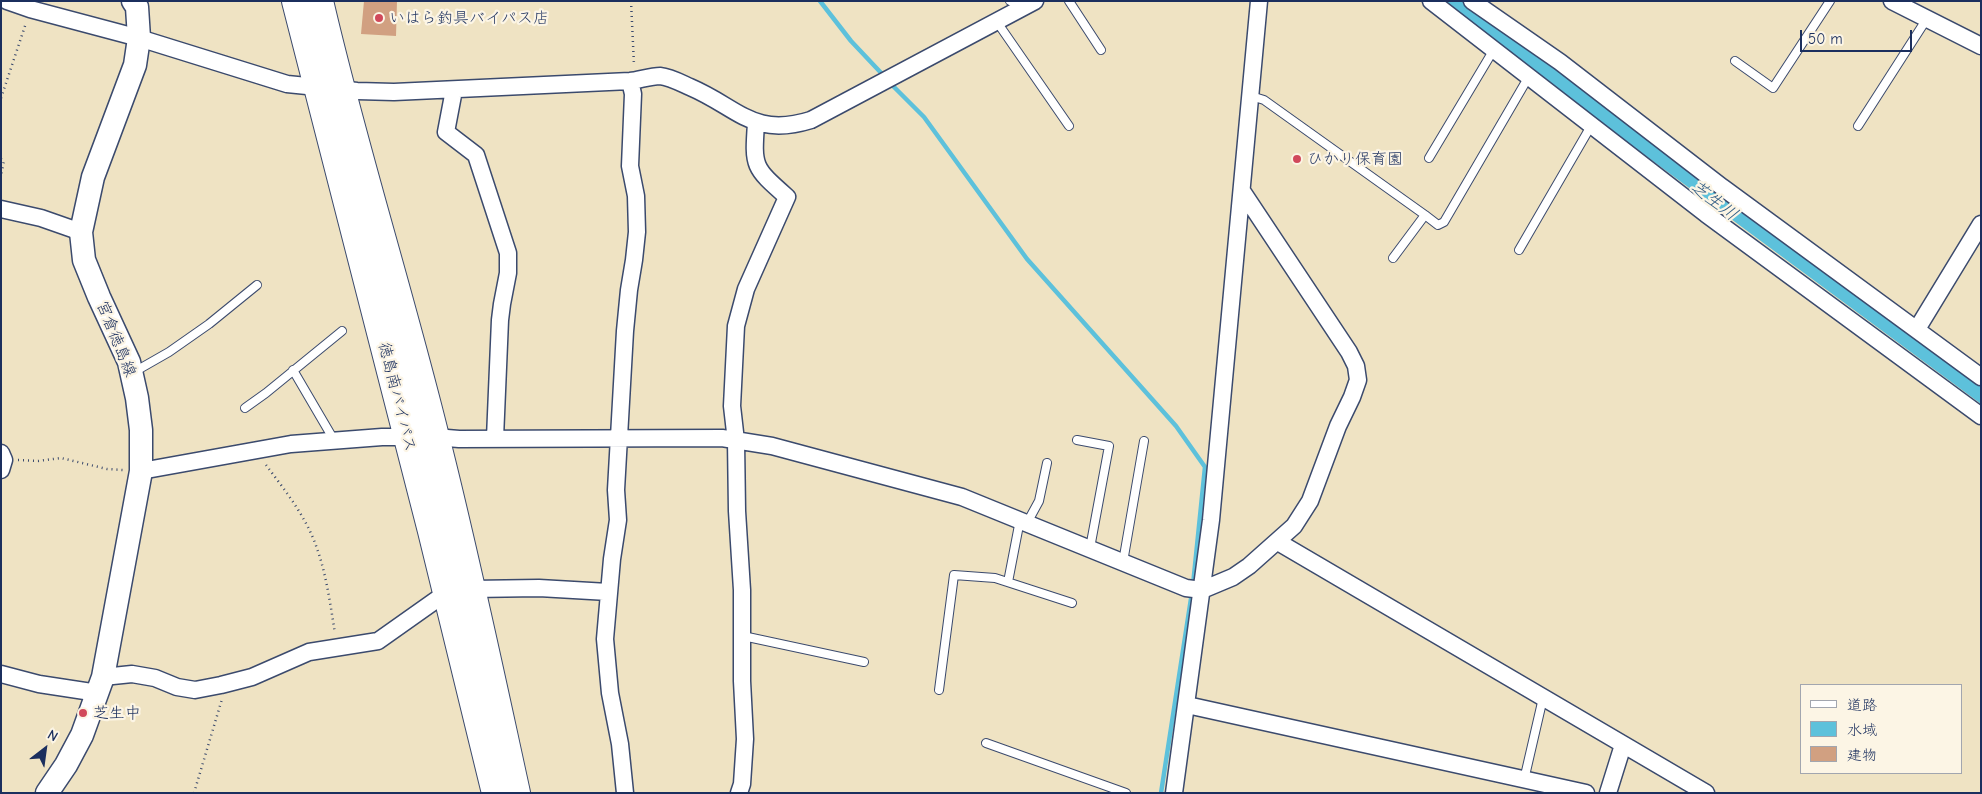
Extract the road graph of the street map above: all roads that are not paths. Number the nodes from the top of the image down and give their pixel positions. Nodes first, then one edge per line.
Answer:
1 (7, 1) edge
2 (296, 1) edge
3 (319, 1) edge
4 (1035, 1) edge
5 (1069, 1) edge
6 (1259, 1) edge
7 (1431, 1) edge
8 (1472, 1) edge
9 (1830, 1) edge
10 (1892, 1) edge
11 (138, 3) edge
12 (1013, 4) edge
13 (1926, 20) junction
14 (997, 22) junction
15 (139, 38) junction
16 (1980, 45) edge
17 (1102, 50) dead end
18 (1494, 50) junction
19 (1735, 61) dead end
20 (1528, 78) junction
21 (634, 80) junction
22 (329, 88) junction
23 (454, 90) junction
24 (1251, 96) junction
25 (756, 123) junction
26 (1069, 126) dead end
27 (1591, 126) junction
28 (1858, 126) dead end
29 (1429, 158) dead end
30 (1242, 191) junction
31 (1, 209) edge
32 (1424, 215) junction
33 (1981, 224) edge
34 (81, 232) junction
35 (1518, 250) dead end
36 (1393, 258) dead end
37 (257, 285) dead end
38 (1917, 329) junction
39 (342, 331) dead end
40 (293, 370) junction
41 (132, 373) junction
42 (1981, 376) edge
43 (245, 408) dead end
44 (1981, 416) edge
45 (408, 437) junction
46 (435, 437) junction
47 (495, 438) junction
48 (618, 439) junction
49 (335, 440) junction
50 (1077, 440) dead end
51 (736, 441) junction
52 (1144, 441) dead end
53 (1047, 463) dead end
54 (141, 471) junction
55 (1024, 521) junction
56 (1278, 542) junction
57 (1090, 548) junction
58 (1122, 562) junction
59 (1008, 582) junction
60 (1195, 589) junction
61 (608, 592) junction
62 (460, 593) junction
63 (1072, 603) dead end
64 (743, 636) junction
65 (864, 662) dead end
66 (1, 674) edge
67 (100, 685) junction
68 (939, 690) dead end
69 (1543, 698) junction
70 (1187, 705) junction
71 (986, 743) dead end
72 (1623, 745) junction
73 (1524, 780) junction
74 (47, 793) edge
75 (496, 793) edge
76 (516, 793) edge
77 (625, 793) edge
78 (739, 793) edge
79 (1126, 793) edge
80 (1174, 793) edge
81 (1586, 793) edge
82 (1608, 793) edge
83 (1706, 793) edge

1 - 15 street
2 - 22 highway, 徳島南バイパス
3 - 22 highway, 徳島南バイパス
4 - 12 street
5 - 17 lane
6 - 24 street
7 - 18 street
8 - 38 street
9 - 19 lane
10 - 13 street
11 - 15 main road, 宮倉徳島線
12 - 14 street
13 - 16 street
13 - 28 lane
14 - 25 street
14 - 26 lane
15 - 22 street
15 - 34 main road, 宮倉徳島線
18 - 20 street
18 - 29 lane
20 - 27 street
20 - 32 lane
21 - 23 street
21 - 25 street
21 - 48 street
22 - 23 street
22 - 45 highway, 徳島南バイパス
22 - 46 highway, 徳島南バイパス
23 - 47 street
24 - 30 street
24 - 32 lane
25 - 51 street
27 - 35 lane
27 - 44 street
30 - 56 street
30 - 60 street
31 - 34 street
32 - 36 lane
33 - 38 street
34 - 41 main road, 宮倉徳島線
37 - 41 lane
38 - 42 street
39 - 40 lane
40 - 43 lane
40 - 49 lane
41 - 54 main road, 宮倉徳島線
45 - 46 street
45 - 49 street
45 - 62 highway, 徳島南バイパス
46 - 47 street
46 - 62 highway, 徳島南バイパス
47 - 48 street
48 - 51 street
48 - 61 street
49 - 54 street
50 - 57 lane
51 - 55 street
51 - 64 street
52 - 58 lane
53 - 55 lane
54 - 67 main road, 宮倉徳島線
55 - 57 street
55 - 59 lane
56 - 60 street
56 - 69 street
57 - 58 street
58 - 60 street
59 - 63 lane
59 - 68 lane
60 - 70 street
61 - 62 street
61 - 77 street
62 - 67 street
62 - 75 highway, 徳島南バイパス
62 - 76 highway, 徳島南バイパス
64 - 65 lane
64 - 78 street
66 - 67 street
67 - 74 main road, 宮倉徳島線
69 - 72 street
69 - 73 lane
70 - 73 street
70 - 80 street
71 - 79 lane
72 - 82 street
72 - 83 street
73 - 81 street

